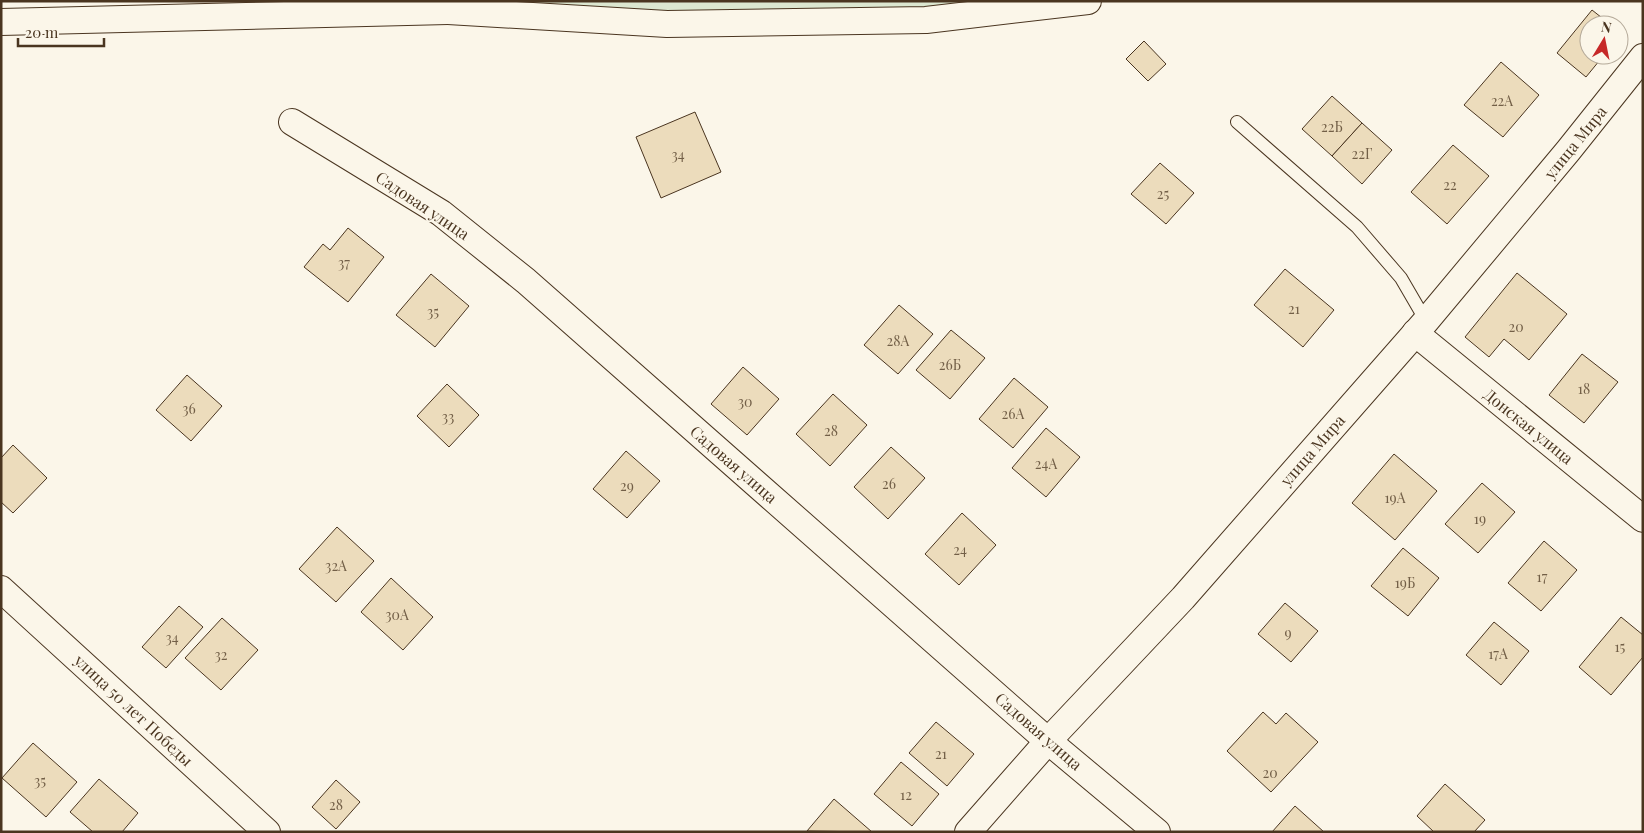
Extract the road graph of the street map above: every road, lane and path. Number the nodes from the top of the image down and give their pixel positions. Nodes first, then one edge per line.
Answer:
1 (1088, 1) edge
2 (441, 6) edge
3 (1, 22) edge
4 (1643, 57) edge
5 (292, 122) dead end
6 (1237, 122) dead end
7 (1420, 327) junction
8 (1643, 519) edge
9 (1, 590) edge
10 (1048, 741) junction
11 (267, 832) edge
12 (968, 832) edge
13 (1157, 832) edge

1 - 2 street
2 - 3 street
4 - 7 street, улица Мира
5 - 10 street, Садовая улица
6 - 7 lane
7 - 8 street, Донская улица
7 - 10 street, улица Мира
9 - 11 street, улица 50 лет Победы
10 - 12 street, улица Мира
10 - 13 street, Садовая улица

